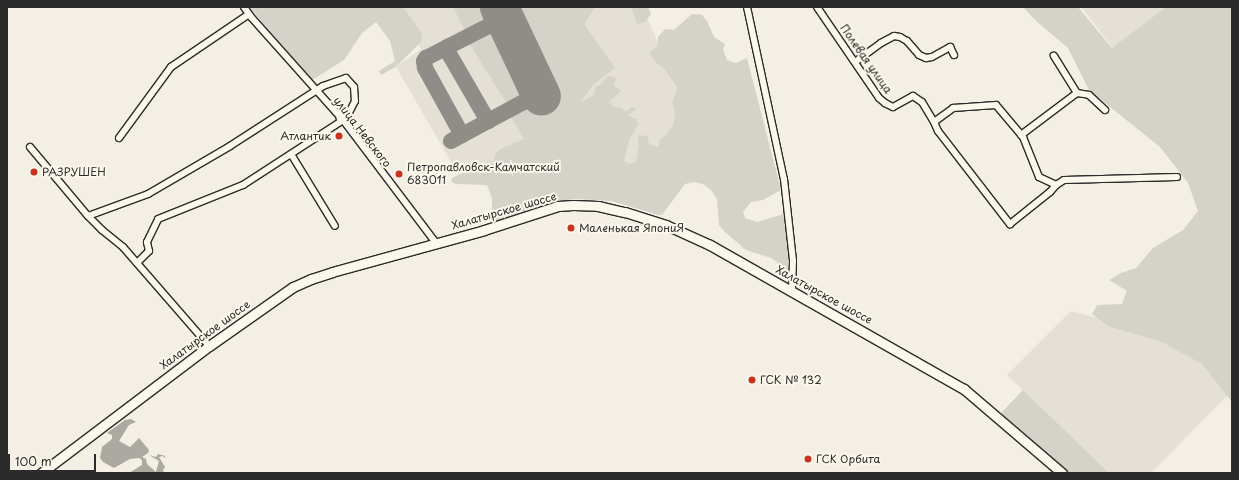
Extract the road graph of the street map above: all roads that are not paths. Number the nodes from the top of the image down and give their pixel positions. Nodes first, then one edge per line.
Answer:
1 (244, 7) edge
2 (747, 7) edge
3 (817, 7) edge
4 (249, 14) junction
5 (954, 55) dead end
6 (1054, 56) dead end
7 (855, 62) junction
8 (317, 91) junction
9 (1077, 93) junction
10 (1106, 110) dead end
11 (342, 119) junction
12 (934, 122) junction
13 (1021, 135) junction
14 (119, 138) dead end
15 (30, 147) dead end
16 (291, 154) junction
17 (1177, 178) dead end
18 (1056, 185) junction
19 (88, 216) junction
20 (335, 226) dead end
21 (436, 243) junction
22 (137, 263) junction
23 (792, 292) junction
24 (209, 346) junction
25 (41, 473) edge
26 (1062, 473) edge

1 - 4 street, улица Невского
2 - 23 street
3 - 7 street, Полевая улица
4 - 8 street, улица Невского
4 - 14 street
5 - 7 street
6 - 9 street
7 - 12 street, Полевая улица
8 - 11 street, улица Невского
8 - 11 street
8 - 19 street
9 - 10 street
9 - 13 street
11 - 16 street
11 - 21 street, улица Невского
12 - 13 street
12 - 18 street
13 - 18 street
15 - 19 street
16 - 20 street
16 - 22 street
17 - 18 street
19 - 22 street
21 - 23 street, Халатырское шоссе
21 - 24 street, Халатырское шоссе
22 - 24 street
23 - 26 street, Халатырское шоссе
24 - 25 street, Халатырское шоссе

